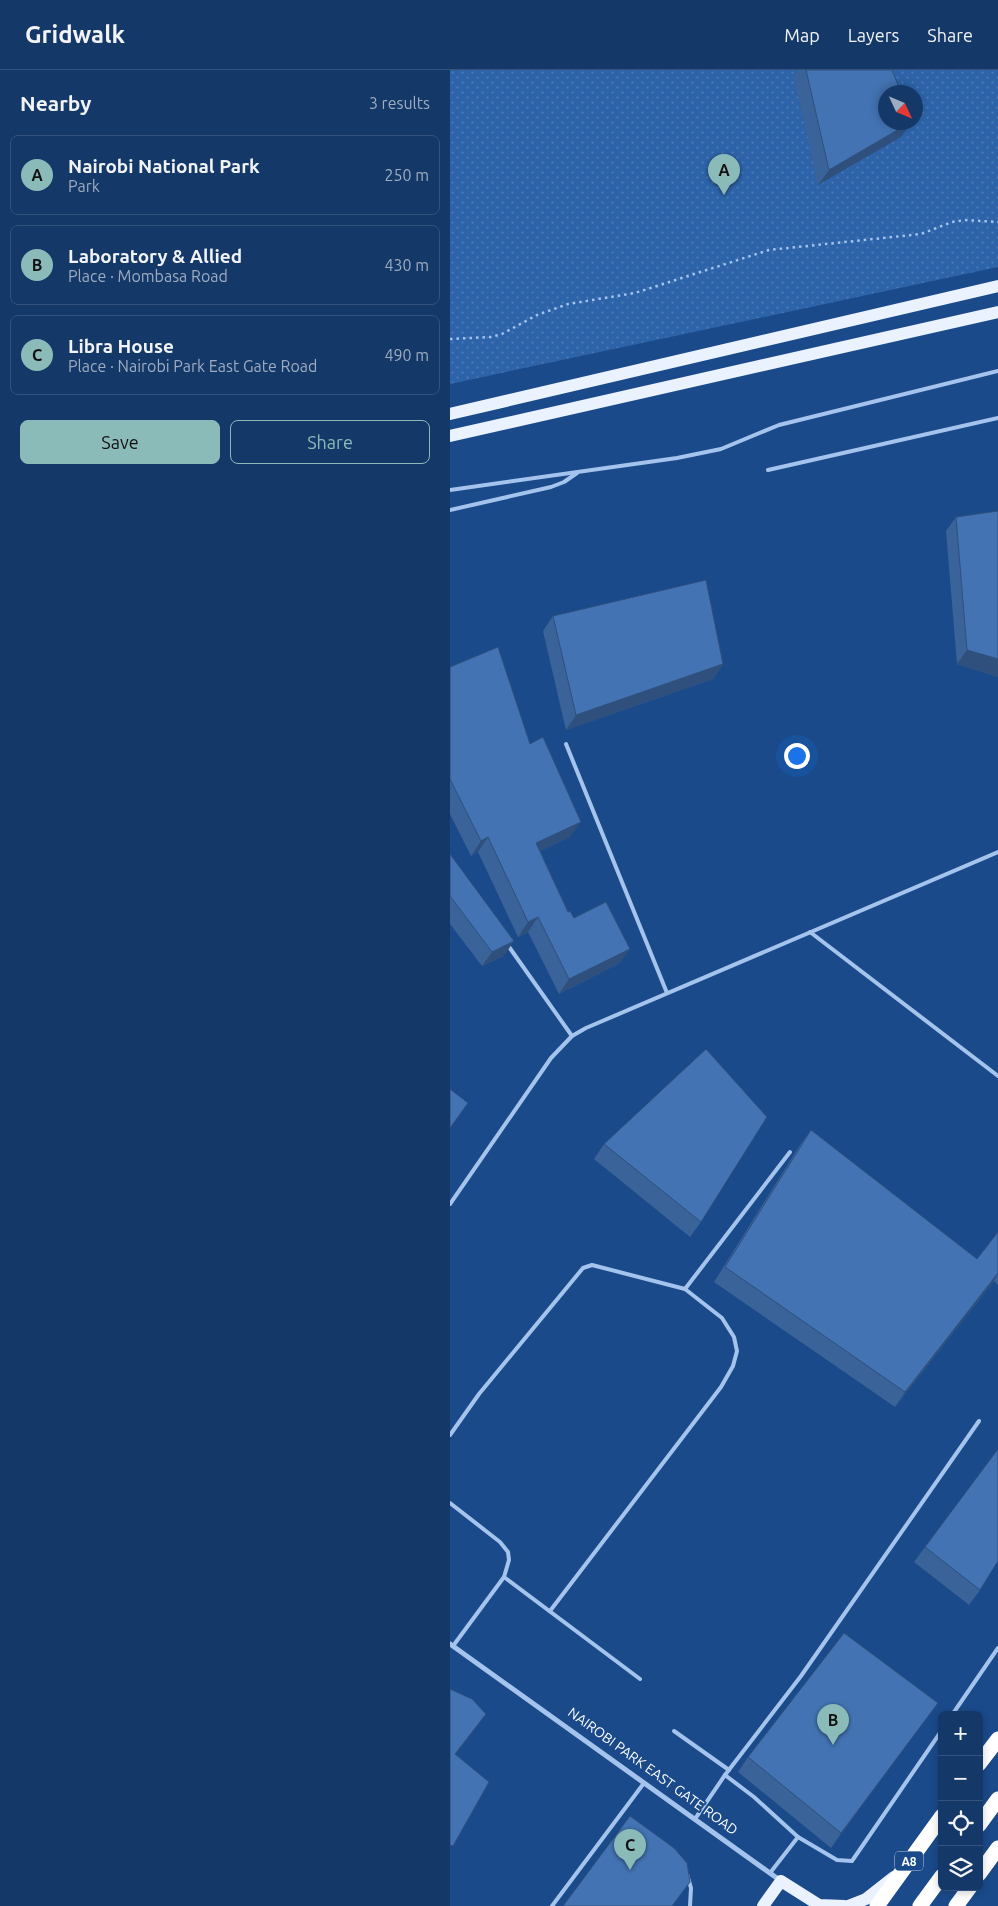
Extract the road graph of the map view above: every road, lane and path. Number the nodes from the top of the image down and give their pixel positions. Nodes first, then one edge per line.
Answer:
1 (998, 222) edge
2 (998, 286) edge
3 (998, 312) edge
4 (450, 339) edge
5 (998, 371) edge
6 (450, 414) edge
7 (998, 418) edge
8 (450, 436) edge
9 (768, 470) dead end
10 (579, 472) junction
11 (450, 490) edge
12 (450, 510) edge
13 (566, 744) dead end
14 (998, 852) edge
15 (810, 932) junction
16 (506, 941) edge
17 (667, 993) junction
18 (572, 1036) junction
19 (998, 1076) edge
20 (790, 1152) dead end
21 (450, 1204) edge
22 (685, 1289) junction
23 (979, 1421) dead end
24 (450, 1436) edge
25 (450, 1503) edge
26 (504, 1577) junction
27 (550, 1611) junction
28 (451, 1645) edge
29 (998, 1648) edge
30 (640, 1679) dead end
31 (955, 1711) edge
32 (674, 1731) dead end
33 (938, 1736) edge
34 (998, 1739) edge
35 (983, 1759) edge
36 (729, 1770) junction
37 (726, 1775) junction
38 (644, 1783) junction
39 (998, 1799) edge
40 (621, 1814) junction
41 (695, 1819) junction
42 (628, 1820) edge
43 (983, 1820) edge
44 (938, 1821) edge
45 (798, 1837) junction
46 (998, 1848) edge
47 (983, 1869) edge
48 (685, 1871) edge
49 (770, 1873) junction
50 (900, 1873) junction
51 (781, 1881) junction
52 (938, 1881) edge
53 (967, 1891) edge
54 (819, 1905) edge
55 (552, 1906) edge
56 (690, 1906) edge
57 (763, 1906) edge
58 (844, 1906) edge
59 (848, 1906) edge
60 (877, 1906) edge
61 (920, 1906) edge
62 (956, 1906) edge

1 - 4 path
2 - 6 main road
3 - 8 main road
5 - 10 lane
7 - 9 lane
10 - 11 lane
10 - 12 lane
13 - 17 lane
14 - 15 lane
15 - 17 lane
15 - 19 lane
16 - 18 lane
17 - 18 lane
18 - 21 lane
20 - 22 lane
22 - 24 lane
22 - 27 lane
23 - 36 lane
25 - 26 lane
26 - 27 lane
26 - 28 lane
27 - 30 lane
28 - 38 street, NAIROBI PARK EAST GATE ROAD
29 - 31 lane
32 - 36 lane
33 - 45 lane
34 - 35 highway
36 - 37 lane
37 - 41 lane
37 - 45 lane
38 - 40 lane
38 - 41 street, NAIROBI PARK EAST GATE ROAD
39 - 43 highway
40 - 42 lane
40 - 55 lane
41 - 49 street, NAIROBI PARK EAST GATE ROAD
44 - 50 highway, A8
45 - 49 lane
46 - 47 highway
48 - 56 lane
49 - 51 street, NAIROBI PARK EAST GATE ROAD
50 - 59 main road
50 - 60 highway, A8
51 - 54 main road, NAIROBI PARK EAST GATE ROAD
51 - 57 main road
52 - 61 highway
53 - 62 highway
54 - 58 main road, NAIROBI PARK EAST GATE ROAD

